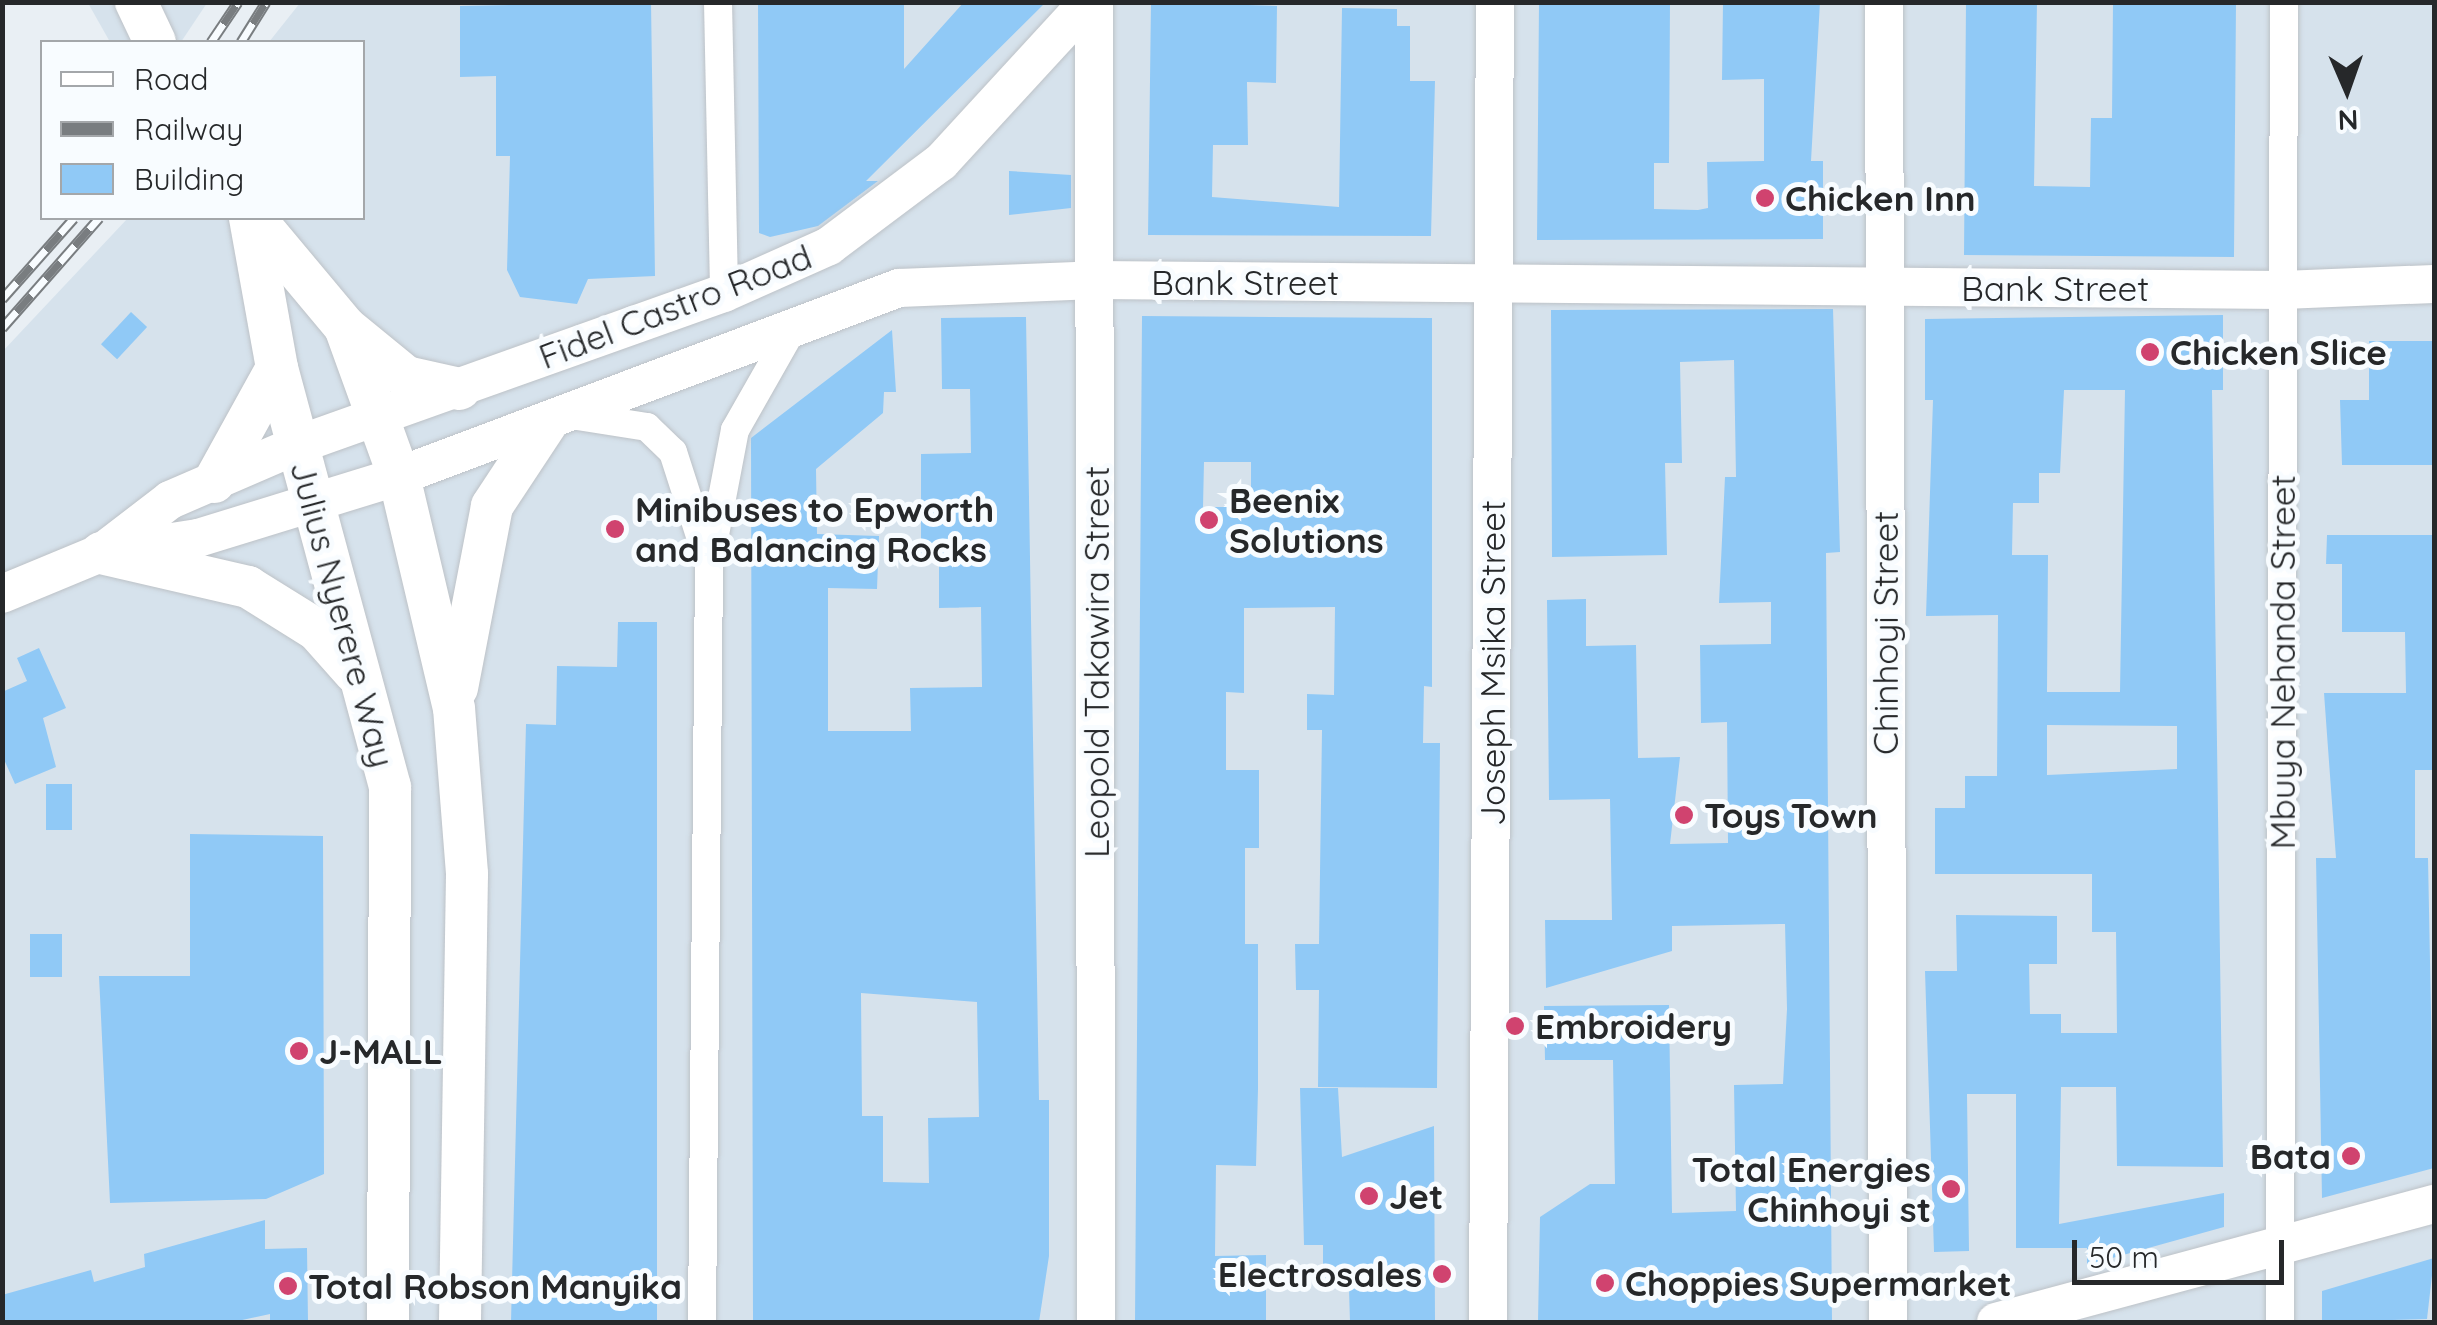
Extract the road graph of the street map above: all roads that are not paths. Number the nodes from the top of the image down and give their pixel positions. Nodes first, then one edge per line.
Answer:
1 (136, 2) edge
2 (718, 2) edge
3 (1091, 2) edge
4 (1495, 2) edge
5 (1884, 2) edge
6 (2284, 2) edge
7 (154, 40) edge
8 (252, 220) edge
9 (254, 220) edge
10 (1096, 280) junction
11 (1495, 284) junction
12 (2434, 284) edge
13 (1884, 288) junction
14 (2283, 290) junction
15 (724, 293) junction
16 (346, 327) junction
17 (790, 333) junction
18 (276, 368) junction
19 (460, 389) junction
20 (379, 417) junction
21 (559, 419) junction
22 (297, 445) junction
23 (399, 476) junction
24 (214, 482) junction
25 (315, 501) junction
26 (101, 553) junction
27 (709, 566) junction
28 (2, 594) edge
29 (362, 681) junction
30 (454, 708) junction
31 (2434, 1204) edge
32 (2281, 1250) junction
33 (388, 1322) edge
34 (460, 1322) edge
35 (702, 1322) edge
36 (1096, 1322) edge
37 (1488, 1322) edge
38 (1888, 1322) edge
39 (1996, 1322) edge
40 (2280, 1322) edge

1 - 7 main road
2 - 15 street
3 - 10 main road, Leopold Takawira Street
3 - 15 main road, Fidel Castro Road
4 - 11 main road, Joseph Msika Street
5 - 13 main road, Chinhoyi Street
6 - 14 street, Mbuya Nehanda Street
8 - 18 main road, Julius Nyerere Way
9 - 16 main road
10 - 11 main road, Bank Street
10 - 17 main road, Bank Street
10 - 36 main road, Leopold Takawira Street
11 - 13 main road, Bank Street
11 - 37 main road, Joseph Msika Street
12 - 14 main road, Bank Street
13 - 14 main road, Bank Street
13 - 38 main road, Chinhoyi Street
14 - 32 street, Mbuya Nehanda Street
15 - 19 main road, Fidel Castro Road
16 - 19 main road
16 - 20 main road
17 - 21 main road, Bank Street
17 - 27 street
18 - 22 main road, Julius Nyerere Way
18 - 24 main road
19 - 20 main road, Fidel Castro Road
20 - 22 main road, Fidel Castro Road
20 - 23 main road
21 - 23 main road, Bank Street
21 - 27 street
21 - 30 main road
22 - 24 main road, Fidel Castro Road
22 - 25 main road, Julius Nyerere Way
23 - 25 main road, Bank Street
23 - 30 main road
24 - 26 main road, Fidel Castro Road
25 - 26 main road, Bank Street
25 - 29 main road, Julius Nyerere Way
26 - 28 main road
26 - 29 main road
27 - 35 street
29 - 33 main road, Julius Nyerere Way
30 - 34 main road
31 - 32 main road
32 - 39 main road
32 - 40 street, Mbuya Nehanda Street

